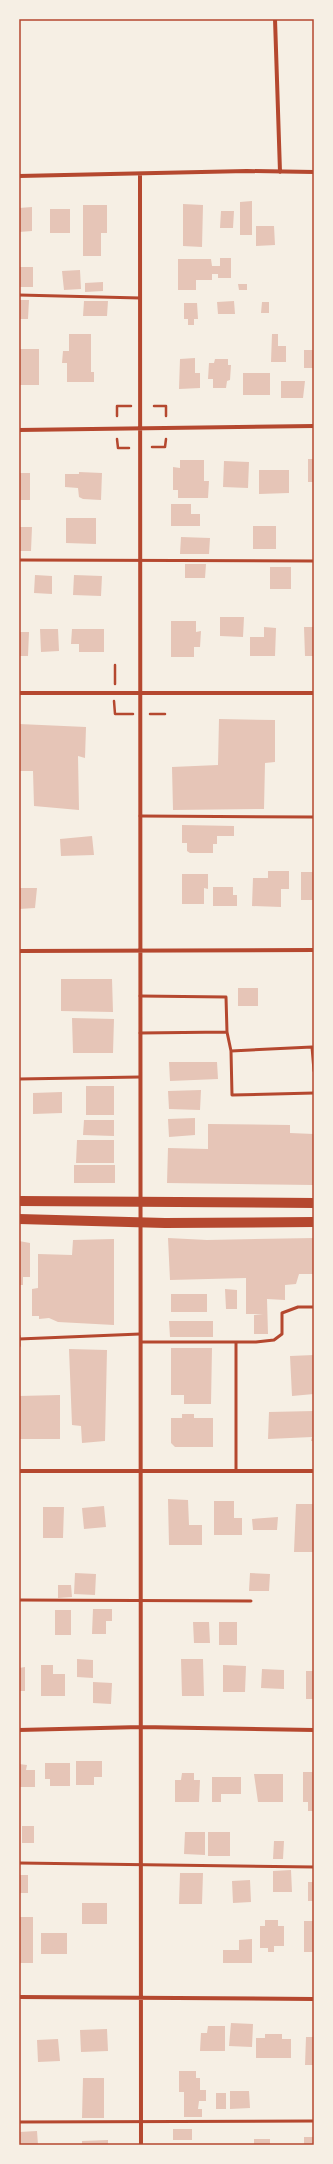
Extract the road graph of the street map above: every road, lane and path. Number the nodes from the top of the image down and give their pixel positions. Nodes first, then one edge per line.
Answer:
1 (275, 19) edge
2 (280, 172) junction
3 (314, 172) edge
4 (140, 175) junction
5 (19, 176) edge
6 (19, 295) edge
7 (140, 298) junction
8 (131, 406) dead end
9 (154, 406) dead end
10 (117, 416) dead end
11 (166, 416) dead end
12 (314, 426) edge
13 (140, 428) junction
14 (19, 430) edge
15 (118, 439) dead end
16 (166, 439) dead end
17 (152, 447) dead end
18 (129, 448) dead end
19 (19, 560) edge
20 (141, 560) junction
21 (314, 561) edge
22 (19, 693) edge
23 (314, 693) edge
24 (140, 694) junction
25 (140, 816) junction
26 (314, 817) edge
27 (314, 950) edge
28 (19, 951) edge
29 (140, 951) junction
30 (140, 996) junction
31 (227, 1032) junction
32 (140, 1033) junction
33 (232, 1051) junction
34 (314, 1071) edge
35 (140, 1077) junction
36 (19, 1079) edge
37 (314, 1093) edge
38 (19, 1201) edge
39 (140, 1202) junction
40 (314, 1203) edge
41 (19, 1219) edge
42 (140, 1221) junction
43 (314, 1222) edge
44 (314, 1307) edge
45 (140, 1334) junction
46 (19, 1338) edge
47 (140, 1342) junction
48 (236, 1342) junction
49 (19, 1346) edge
50 (141, 1470) junction
51 (19, 1471) edge
52 (236, 1471) junction
53 (314, 1471) edge
54 (19, 1600) edge
55 (141, 1600) junction
56 (251, 1601) dead end
57 (141, 1727) junction
58 (19, 1730) edge
59 (314, 1730) edge
60 (19, 1863) edge
61 (141, 1866) junction
62 (314, 1867) edge
63 (19, 1997) edge
64 (141, 1998) junction
65 (314, 1999) edge
66 (314, 2121) edge
67 (19, 2122) edge
68 (141, 2122) junction
69 (141, 2145) edge

1 - 2 street
2 - 3 street
2 - 4 street
4 - 5 street
4 - 7 street
6 - 7 lane
7 - 13 street
8 - 10 path
9 - 11 path
12 - 13 street
13 - 14 street
13 - 20 street
15 - 18 path
16 - 17 path
19 - 20 lane
20 - 21 lane
20 - 24 street
22 - 24 street
23 - 24 street
24 - 25 street
25 - 26 lane
25 - 29 street
27 - 29 street
28 - 29 street
29 - 30 street
30 - 31 lane
30 - 32 street
31 - 32 lane
31 - 33 lane
32 - 35 street
33 - 34 lane
33 - 37 lane
35 - 36 lane
35 - 39 street
38 - 39 main road
39 - 40 main road
39 - 42 street
41 - 42 main road
42 - 43 main road
42 - 45 street
44 - 48 lane
45 - 46 lane
45 - 47 street
46 - 49 lane
47 - 48 lane
47 - 50 street
48 - 52 lane
50 - 51 street
50 - 52 street
50 - 55 street
52 - 53 street
54 - 55 lane
55 - 56 lane
55 - 57 street
57 - 58 street
57 - 59 street
57 - 61 street
60 - 61 lane
61 - 62 lane
61 - 64 street
63 - 64 street
64 - 65 street
64 - 68 street
66 - 68 lane
67 - 68 lane
68 - 69 street

